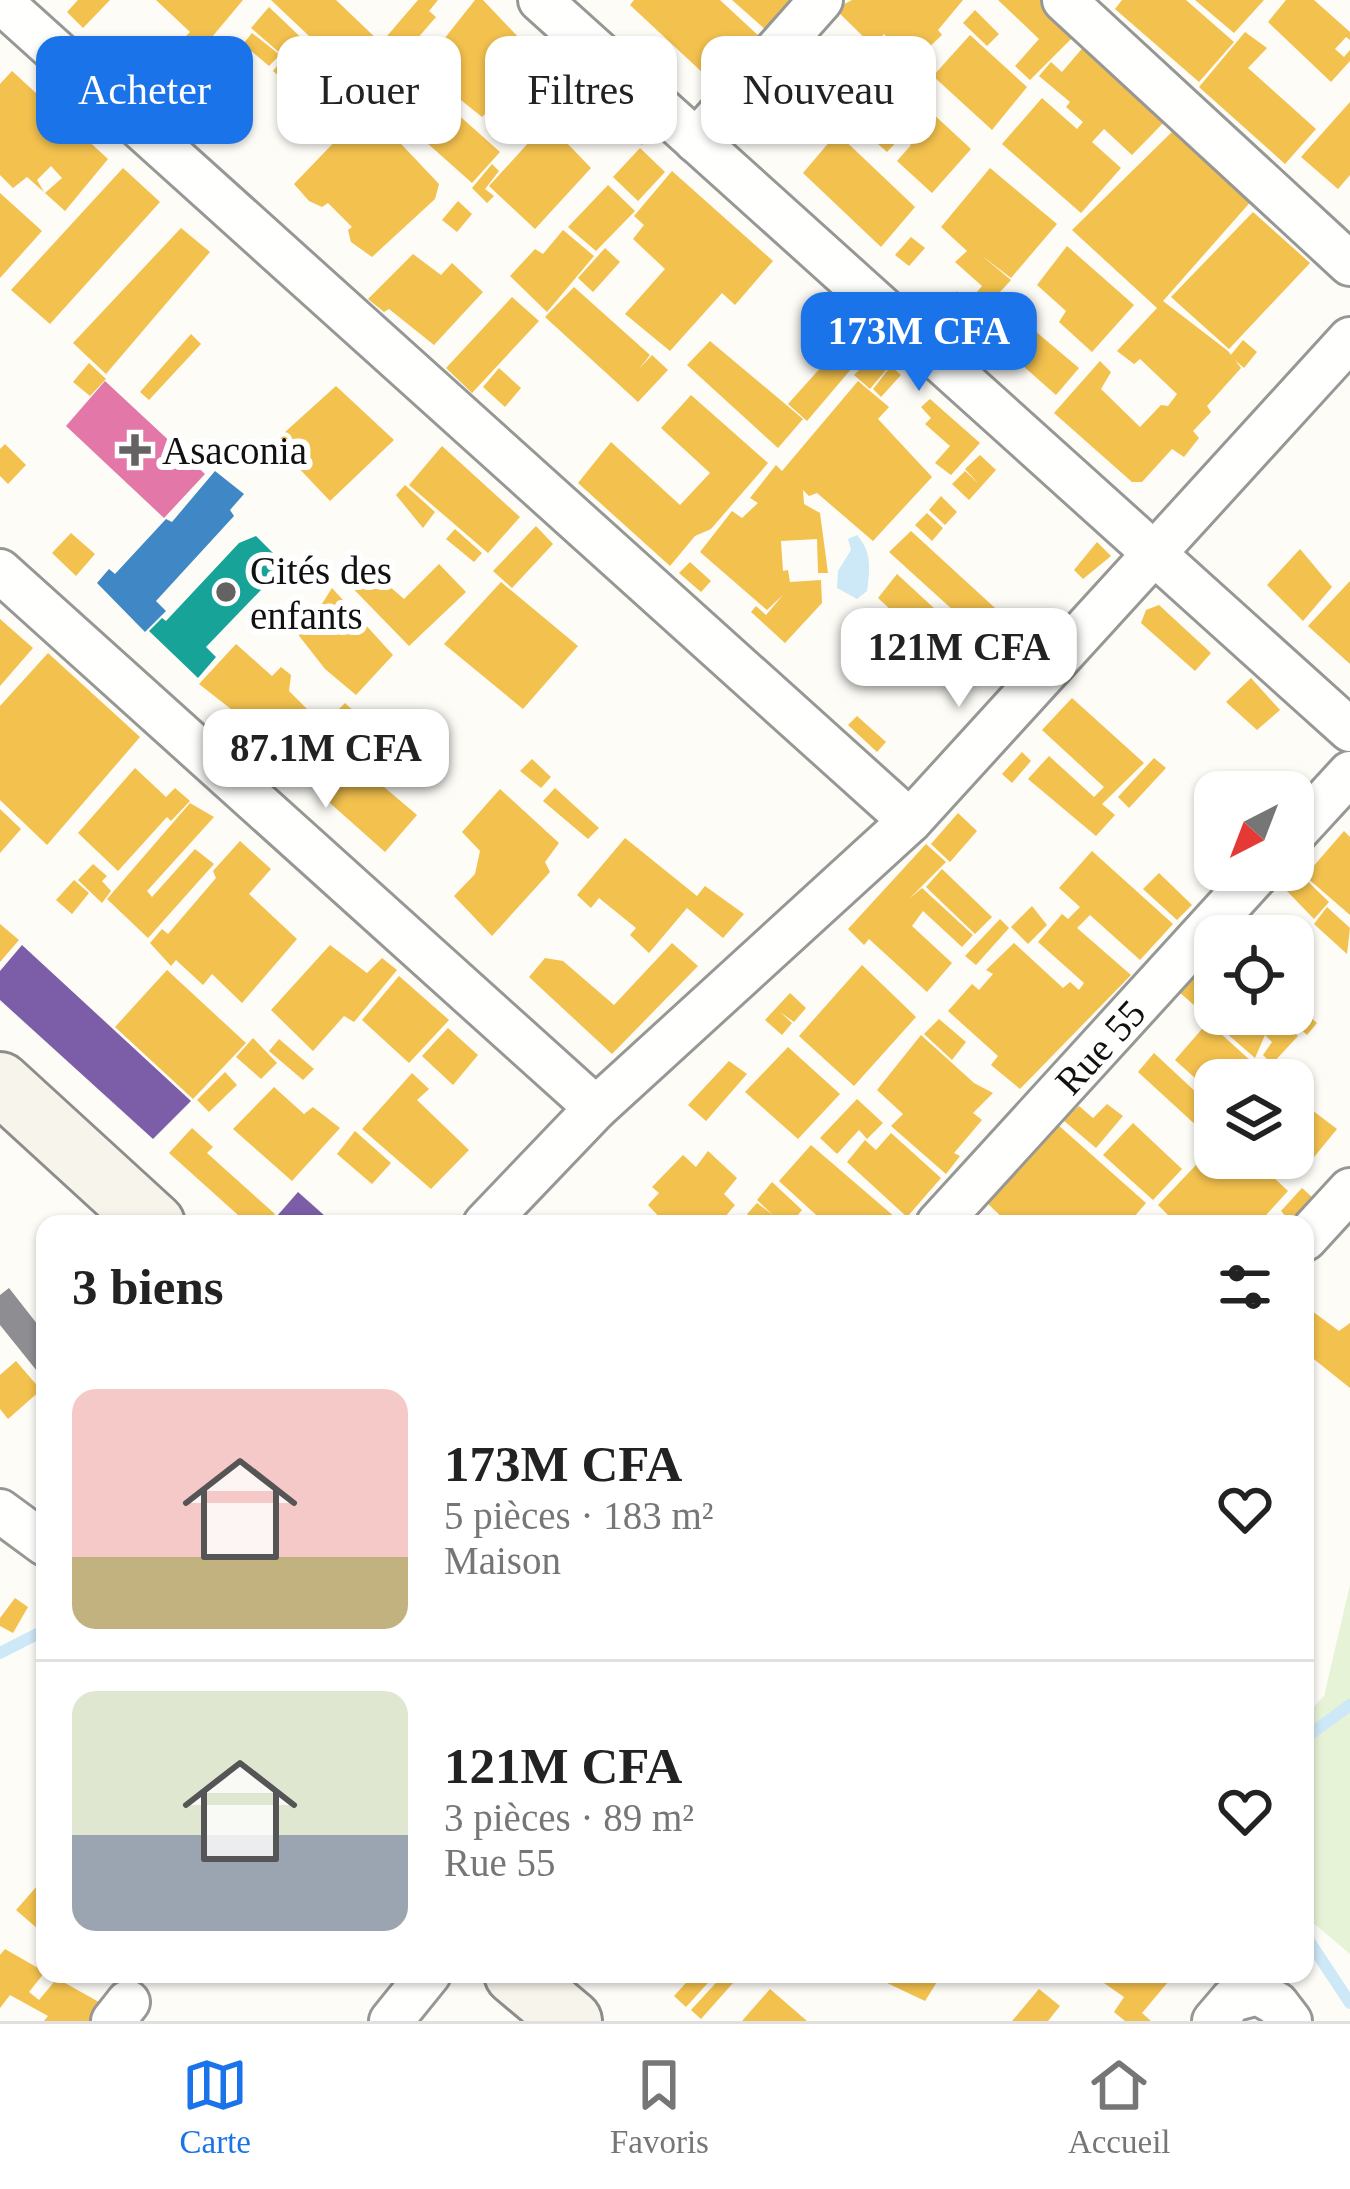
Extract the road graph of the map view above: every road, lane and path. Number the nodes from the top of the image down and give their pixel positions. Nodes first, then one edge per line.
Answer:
1 (540, 0) edge
2 (821, 0) edge
3 (1064, 0) edge
4 (15, 16) edge
5 (697, 141) junction
6 (1350, 264) edge
7 (1350, 339) edge
8 (1154, 554) junction
9 (0, 571) edge
10 (1350, 730) edge
11 (1350, 773) edge
12 (1314, 813) edge
13 (910, 821) junction
14 (1243, 891) edge
15 (0, 1083) edge
16 (596, 1108) junction
17 (1350, 1190) edge
18 (144, 1215) edge
19 (493, 1215) edge
20 (946, 1215) edge
21 (1314, 1229) edge
22 (0, 1511) edge
23 (36, 1537) edge
24 (422, 1983) edge
25 (526, 1983) edge
26 (391, 2021) edge
27 (571, 2021) edge
28 (1214, 2021) edge
29 (1290, 2021) edge

1 - 5 street
2 - 5 street
3 - 6 street
4 - 13 street
5 - 8 street
7 - 8 street
8 - 10 street
8 - 13 street
9 - 16 street
11 - 12 street
13 - 16 street
14 - 20 street, Rue 55
15 - 18 main road
16 - 19 street
17 - 21 street
22 - 23 street
24 - 26 street
25 - 27 main road
28 - 29 street

